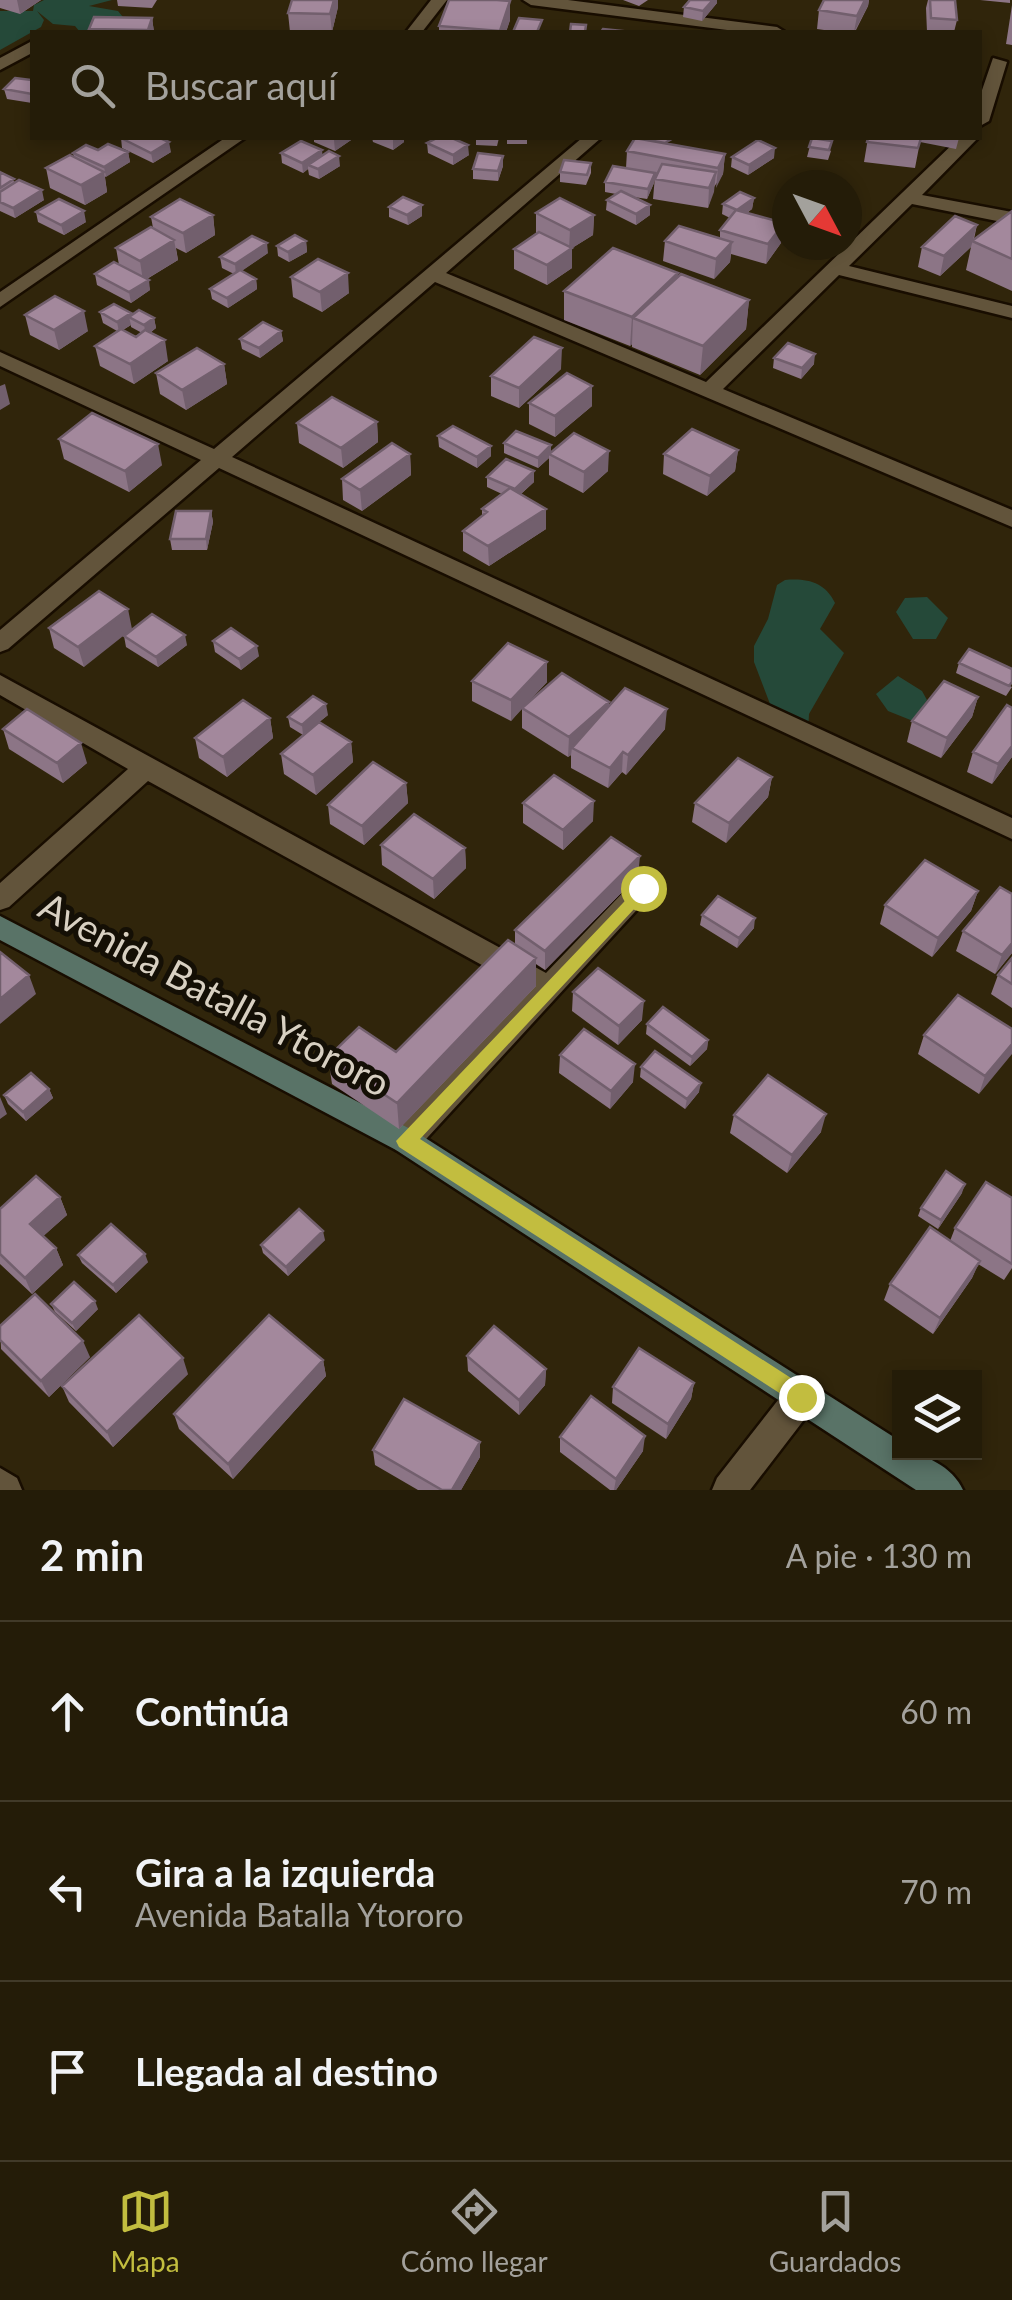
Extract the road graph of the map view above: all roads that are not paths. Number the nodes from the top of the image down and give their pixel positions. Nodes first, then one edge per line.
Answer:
1 (439, 0) edge
2 (531, 0) edge
3 (416, 30) edge
4 (763, 30) edge
5 (30, 47) edge
6 (1006, 63) edge
7 (0, 65) edge
8 (982, 117) edge
9 (233, 140) edge
10 (590, 140) edge
11 (967, 140) edge
12 (910, 198) junction
13 (1012, 218) edge
14 (839, 269) junction
15 (433, 274) junction
16 (0, 301) edge
17 (1012, 312) edge
18 (0, 358) edge
19 (709, 391) junction
20 (217, 458) junction
21 (1012, 519) edge
22 (0, 643) edge
23 (0, 684) edge
24 (146, 768) junction
25 (1012, 829) edge
26 (643, 888) dead end
27 (0, 899) edge
28 (0, 927) edge
29 (547, 987) junction
30 (406, 1141) junction
31 (801, 1397) junction
32 (729, 1490) edge
33 (946, 1490) edge

1 - 3 street
2 - 4 street
5 - 7 street
6 - 8 street
9 - 16 street
10 - 15 street
11 - 12 street
12 - 13 street
12 - 14 street
14 - 17 street
14 - 19 street
15 - 19 street
15 - 20 street
18 - 20 street
19 - 21 street
20 - 22 street
20 - 25 street
23 - 24 street
24 - 27 street
24 - 29 street
26 - 29 street
28 - 30 street, Avenida Batalla Ytororo
29 - 30 street
30 - 31 street, Avenida Batalla Ytororo
31 - 32 street
31 - 33 street, Avenida Batalla Ytororo

